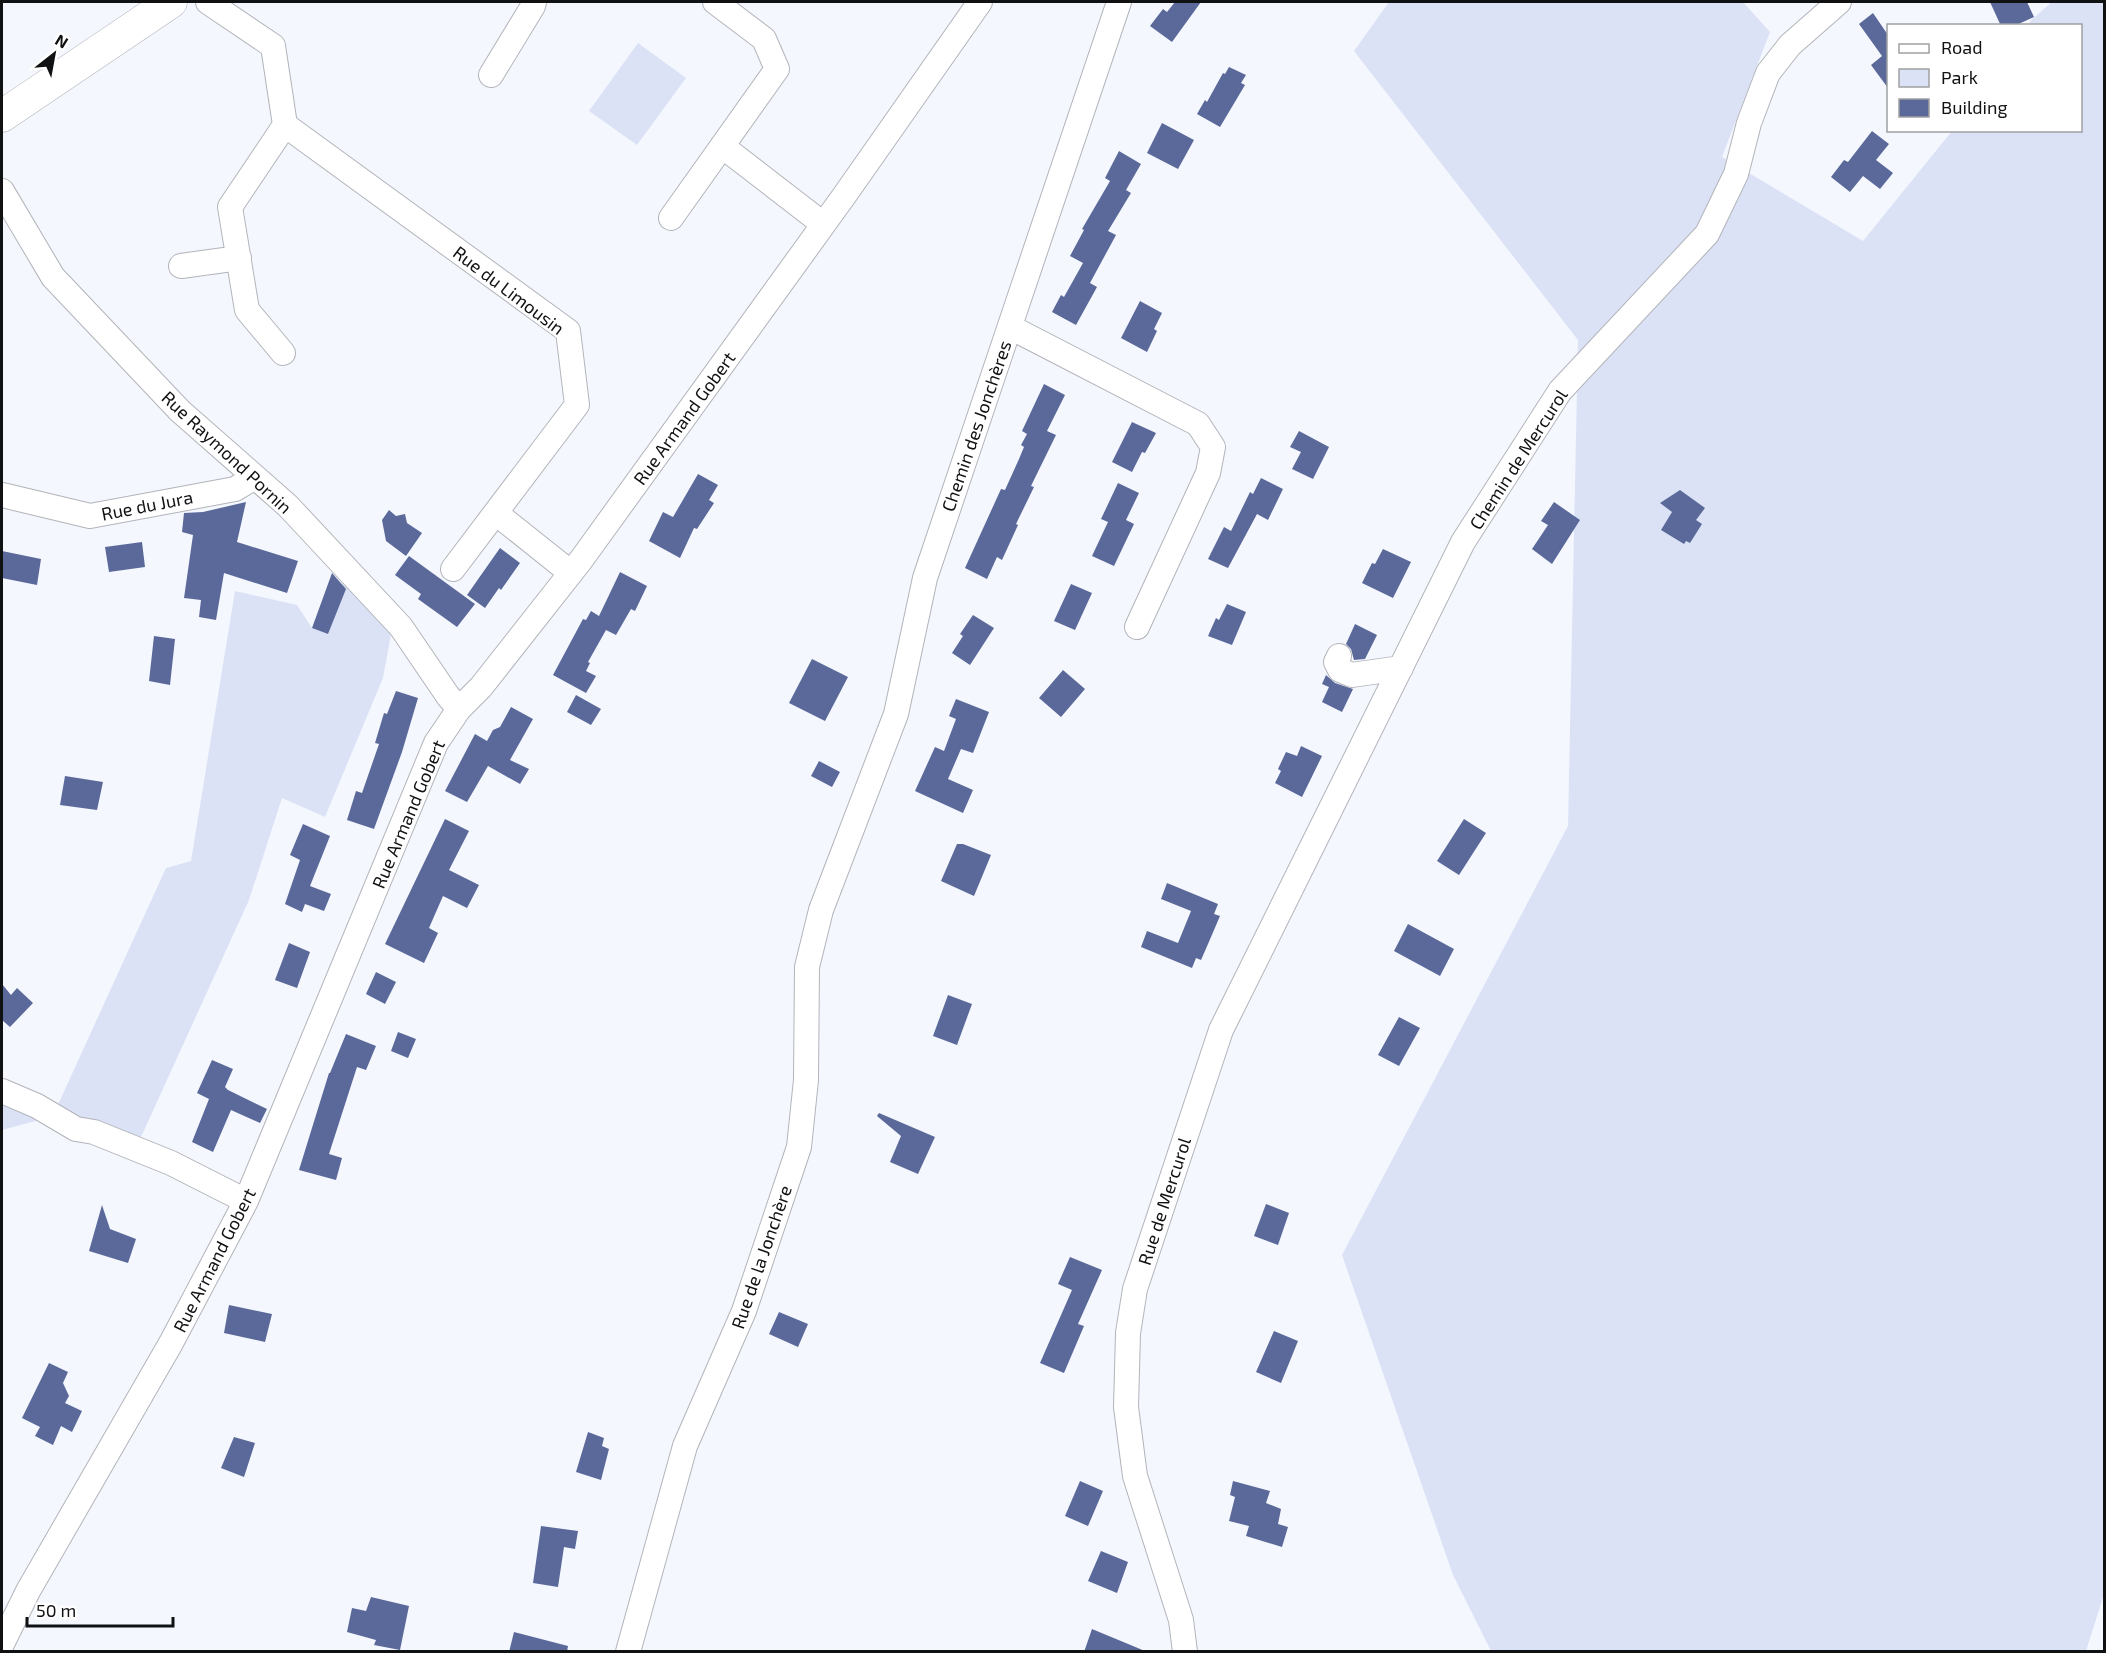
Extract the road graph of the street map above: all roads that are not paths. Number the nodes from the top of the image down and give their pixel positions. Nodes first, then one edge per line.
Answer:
1 (171, 2) edge
2 (208, 2) edge
3 (534, 2) edge
4 (715, 2) edge
5 (980, 2) edge
6 (1119, 2) edge
7 (1839, 2) edge
8 (491, 75) dead end
9 (2, 116) edge
10 (285, 125) junction
11 (722, 146) junction
12 (2, 191) edge
13 (670, 218) dead end
14 (824, 224) junction
15 (239, 258) junction
16 (181, 266) dead end
17 (1010, 327) junction
18 (283, 353) dead end
19 (255, 477) junction
20 (2, 495) edge
21 (496, 514) junction
22 (453, 569) dead end
23 (571, 573) junction
24 (1137, 627) dead end
25 (1339, 656) dead end
26 (1401, 668) junction
27 (459, 709) junction
28 (1347, 776) joint
29 (842, 853) joint
30 (2, 1091) edge
31 (246, 1202) junction
32 (2, 1644) edge
33 (628, 1652) edge
34 (1185, 1652) edge

1 - 9 main road
2 - 10 street
3 - 8 street
4 - 11 street
5 - 14 street, Rue Armand Gobert
6 - 17 street, Chemin des Jonchères
7 - 26 street, Chemin de Mercurol
10 - 15 street
10 - 21 street, Rue du Limousin
11 - 13 street
11 - 14 street
12 - 19 street, Rue Raymond Pornin
14 - 23 street, Rue Armand Gobert
15 - 16 street
15 - 18 street
17 - 24 street
17 - 29 street, Chemin des Jonchères
19 - 20 street, Rue du Jura
19 - 27 street, Rue Raymond Pornin
21 - 22 street, Rue du Limousin
21 - 23 street
23 - 27 street, Rue Armand Gobert
25 - 26 street
26 - 28 street, Chemin de Mercurol
27 - 31 street, Rue Armand Gobert
28 - 34 street, Rue de Mercurol
29 - 33 street, Rue de la Jonchère
30 - 31 street
31 - 32 street, Rue Armand Gobert

